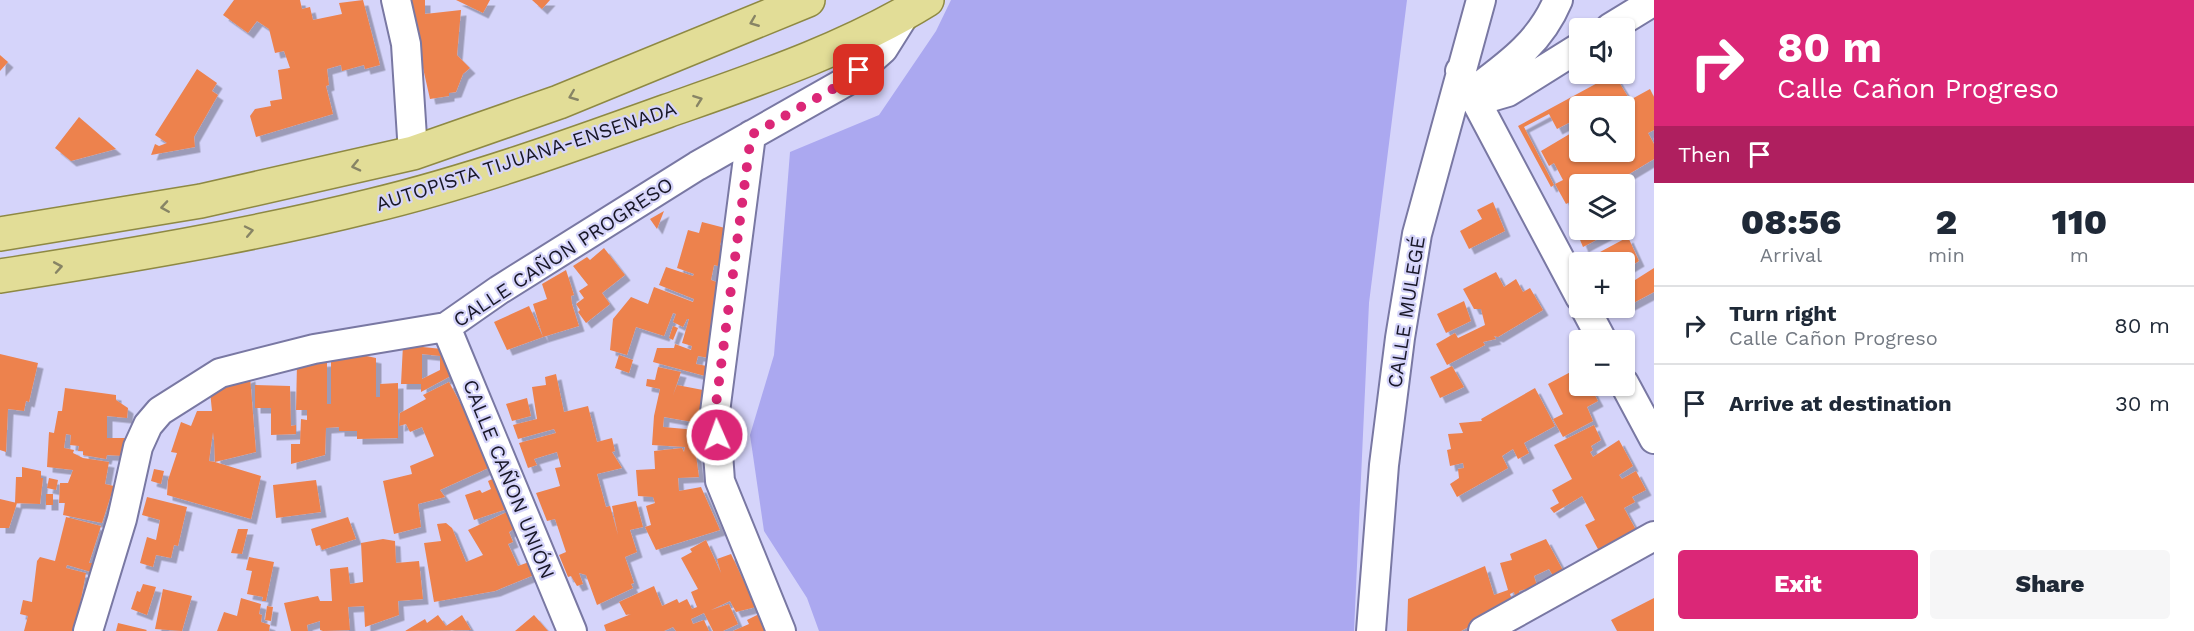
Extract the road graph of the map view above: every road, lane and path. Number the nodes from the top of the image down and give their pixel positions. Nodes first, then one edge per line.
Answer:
1 (396, 0) edge
2 (808, 0) edge
3 (1481, 0) edge
4 (1558, 0) edge
5 (1654, 1) edge
6 (916, 7) edge
7 (1626, 18) edge
8 (1569, 54) edge
9 (1469, 88) junction
10 (751, 135) junction
11 (413, 153) junction
12 (0, 234) edge
13 (0, 276) edge
14 (1569, 276) edge
15 (446, 327) junction
16 (1631, 396) edge
17 (1654, 439) edge
18 (1654, 536) edge
19 (88, 631) edge
20 (572, 631) edge
21 (781, 631) edge
22 (1371, 631) edge
23 (1483, 631) edge

1 - 11 street
2 -> 11 main road, AUTOPISTA TIJUANA-ENSENADA
3 - 9 street, CALLE MULEGÉ
4 - 9 street
5 - 7 street
6 - 10 street, CALLE CAÑON PROGRESO
13 -> 6 main road, AUTOPISTA TIJUANA-ENSENADA
8 - 9 street
9 - 14 street
9 - 22 street, CALLE MULEGÉ
10 - 15 street, CALLE CAÑON PROGRESO
10 - 21 street
11 -> 12 main road, AUTOPISTA TIJUANA-ENSENADA
15 - 19 street, CALLE CAÑON PROGRESO
15 - 20 street, CALLE CAÑON UNIÓN
16 - 17 street
18 - 23 street

